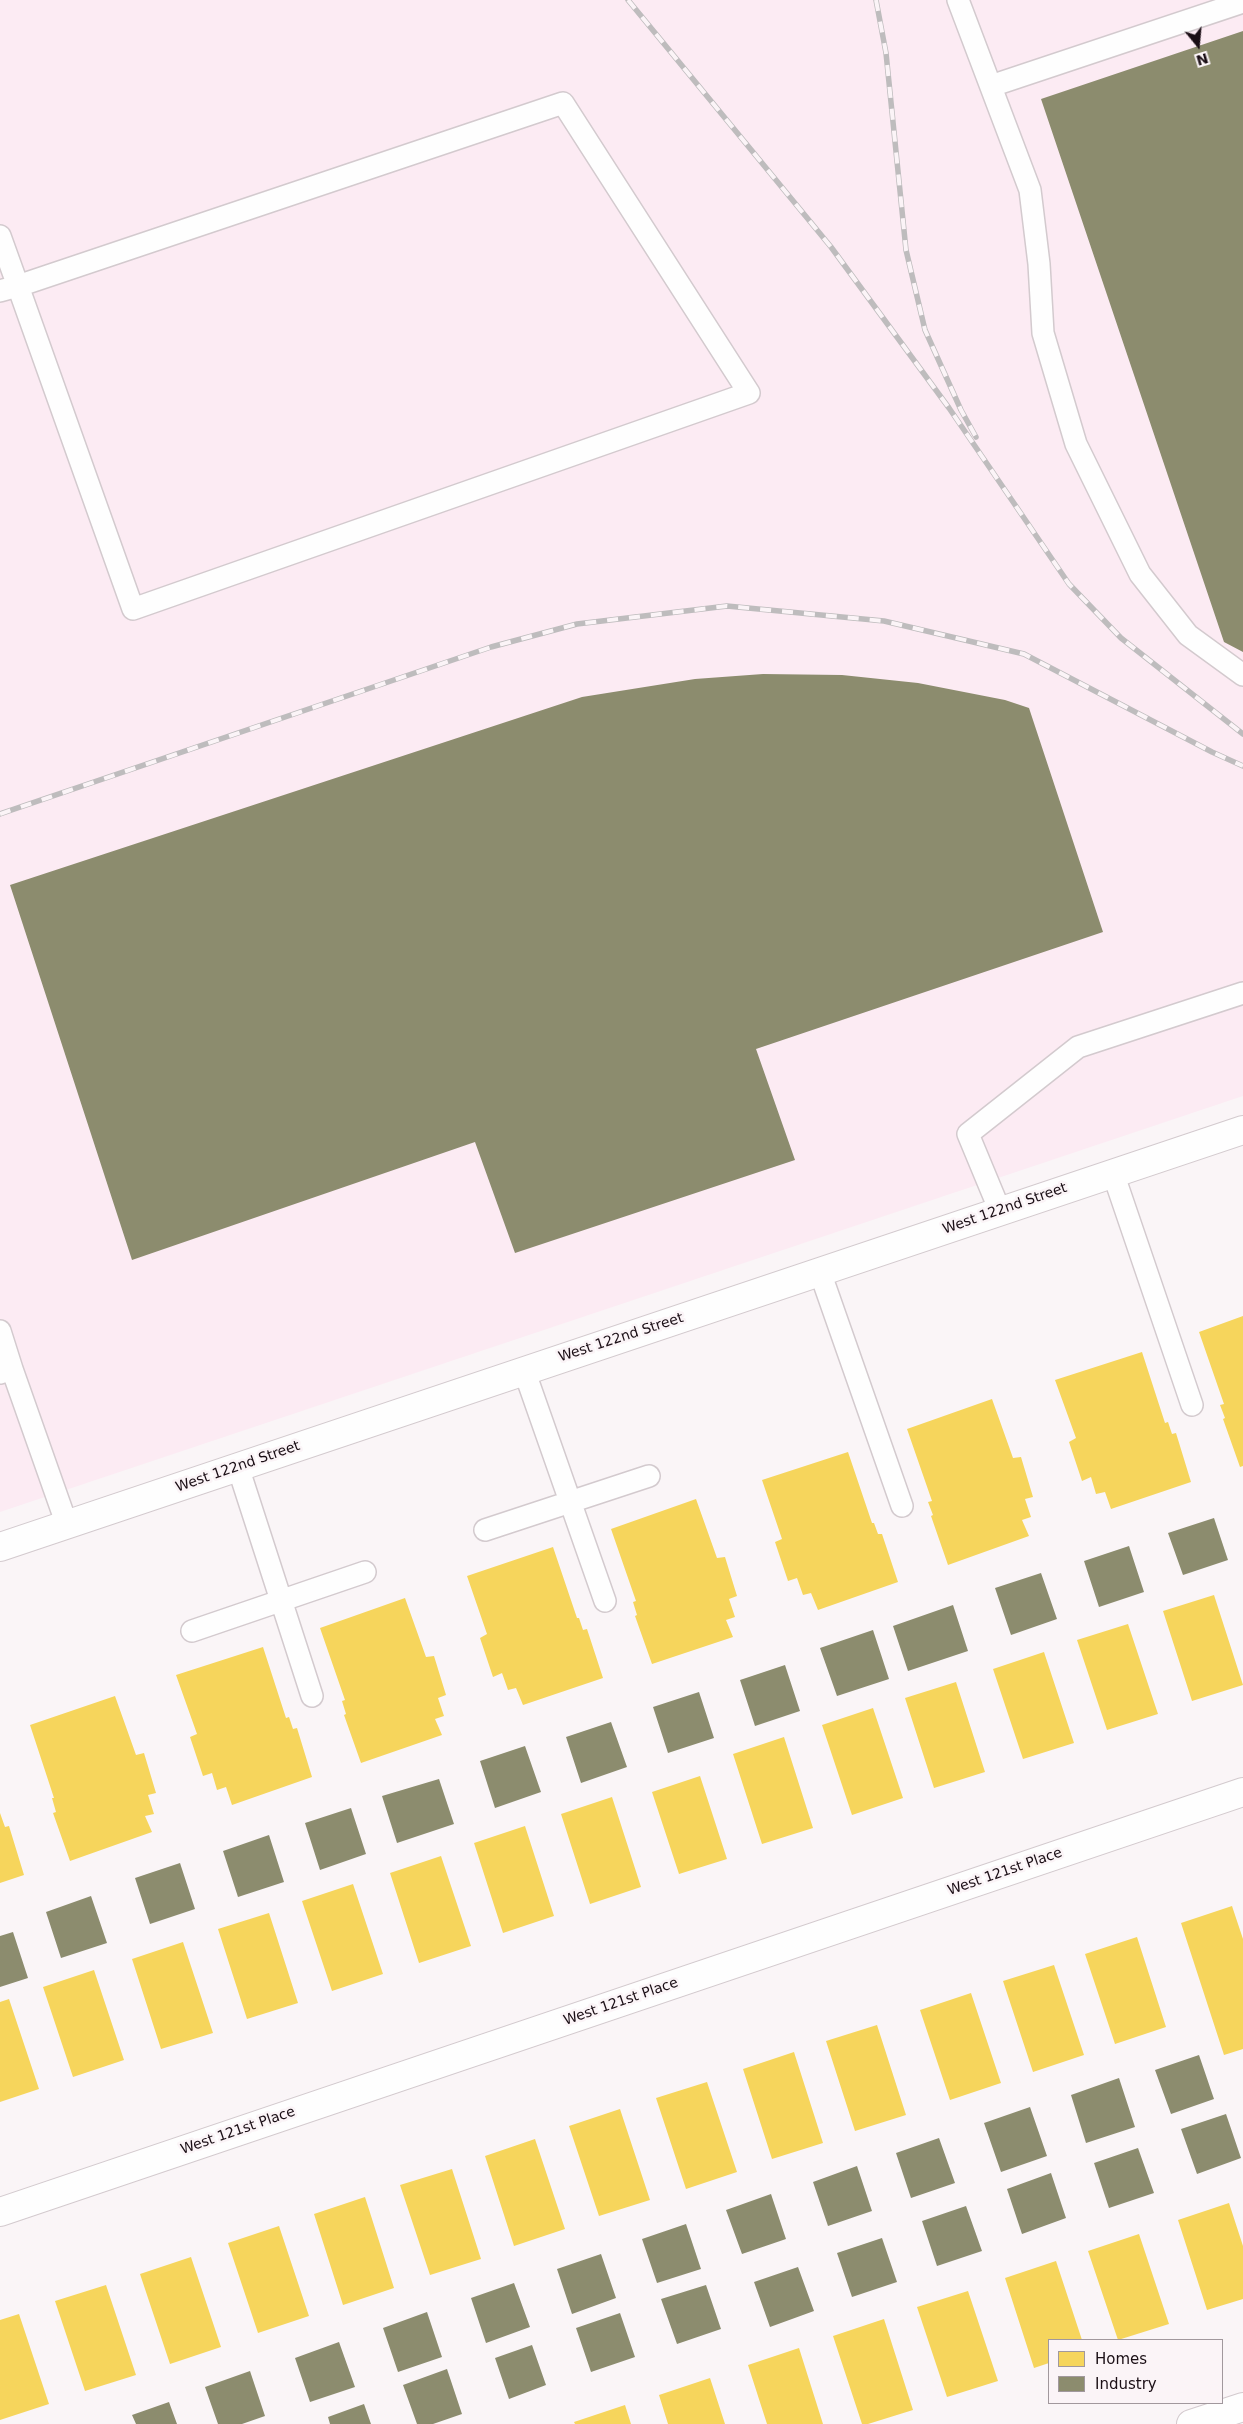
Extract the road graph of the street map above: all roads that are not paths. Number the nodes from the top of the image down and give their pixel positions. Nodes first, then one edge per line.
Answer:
1 (958, 0) edge
2 (1243, 2) edge
3 (1216, 5) edge
4 (991, 86) junction
5 (0, 236) edge
6 (9, 288) edge
7 (1243, 675) edge
8 (1243, 993) edge
9 (1243, 1130) edge
10 (1113, 1173) junction
11 (1000, 1211) junction
12 (820, 1272) junction
13 (0, 1331) edge
14 (524, 1370) junction
15 (6, 1371) edge
16 (1192, 1406) dead end
17 (238, 1467) junction
18 (649, 1476) dead end
19 (569, 1502) junction
20 (902, 1506) dead end
21 (67, 1525) junction
22 (485, 1530) dead end
23 (0, 1547) edge
24 (365, 1572) dead end
25 (281, 1601) junction
26 (605, 1601) dead end
27 (192, 1631) dead end
28 (312, 1696) dead end
29 (1243, 1792) edge
30 (0, 2212) edge
31 (1243, 2407) edge
32 (1191, 2424) edge

1 - 4 lane
2 - 3 lane
3 - 4 lane
4 - 7 lane
5 - 6 lane
6 - 6 lane
8 - 11 lane
9 - 10 street, West 122nd Street
10 - 11 street, West 122nd Street
10 - 16 lane
11 - 12 street, West 122nd Street
12 - 14 street, West 122nd Street
12 - 20 lane
13 - 15 lane
14 - 17 street, West 122nd Street
14 - 19 lane
15 - 21 lane
17 - 21 street, West 122nd Street
17 - 25 lane
18 - 19 lane
19 - 22 lane
19 - 26 lane
21 - 23 street, West 122nd Street
24 - 25 lane
25 - 27 lane
25 - 28 lane
29 - 30 street, West 121st Place
31 - 32 street

